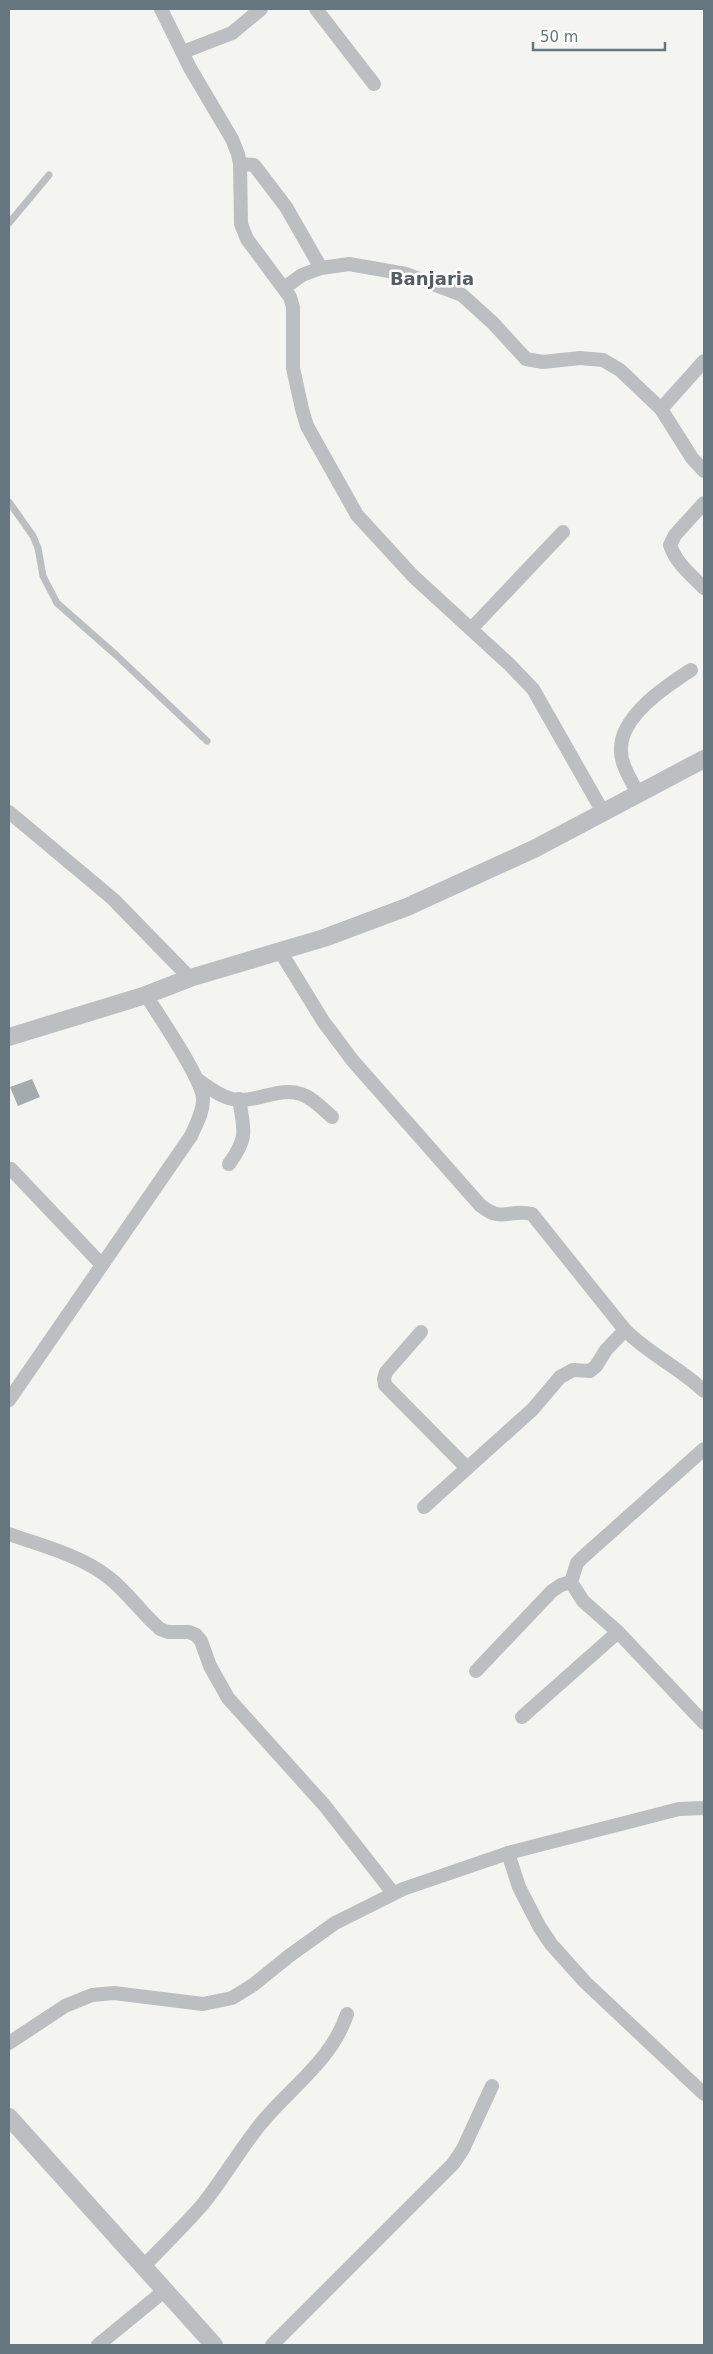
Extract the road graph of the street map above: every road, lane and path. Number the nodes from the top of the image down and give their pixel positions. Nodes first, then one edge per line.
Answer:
1 (161, 9) edge
2 (261, 9) edge
3 (316, 9) edge
4 (183, 52) junction
5 (374, 84) dead end
6 (240, 164) junction
7 (49, 175) dead end
8 (9, 223) edge
9 (321, 268) junction
10 (284, 288) junction
11 (704, 361) edge
12 (661, 410) junction
13 (704, 471) edge
14 (9, 502) edge
15 (704, 503) edge
16 (563, 532) dead end
17 (704, 588) edge
18 (471, 629) junction
19 (691, 670) dead end
20 (207, 742) dead end
21 (704, 759) edge
22 (638, 794) junction
23 (9, 812) edge
24 (603, 812) junction
25 (280, 951) junction
26 (190, 978) junction
27 (146, 995) junction
28 (9, 1037) edge
29 (198, 1080) junction
30 (239, 1099) junction
31 (332, 1117) dead end
32 (229, 1164) dead end
33 (11, 1169) dead end
34 (102, 1265) junction
35 (625, 1330) junction
36 (421, 1332) dead end
37 (704, 1391) edge
38 (9, 1400) edge
39 (704, 1450) edge
40 (467, 1468) junction
41 (424, 1507) dead end
42 (9, 1534) edge
43 (571, 1582) junction
44 (618, 1632) junction
45 (476, 1671) dead end
46 (522, 1718) dead end
47 (704, 1723) edge
48 (704, 1808) edge
49 (508, 1853) junction
50 (393, 1893) junction
51 (347, 2014) dead end
52 (9, 2043) edge
53 (492, 2086) dead end
54 (704, 2094) edge
55 (9, 2117) edge
56 (142, 2267) junction
57 (164, 2291) junction
58 (98, 2345) edge
59 (214, 2345) edge
60 (272, 2345) edge

1 - 4 street
2 - 4 street
3 - 5 street
4 - 6 street
6 - 9 street
6 - 10 street
7 - 8 lane
9 - 10 street
9 - 12 street
10 - 18 street
11 - 12 street
12 - 13 street
14 - 20 lane
15 - 17 street
16 - 18 street
18 - 24 street
19 - 22 street
21 - 22 street
22 - 24 street
23 - 26 street
24 - 25 street
25 - 26 street
25 - 35 street
26 - 27 street
27 - 28 street
27 - 29 street
29 - 30 street
29 - 34 street
30 - 31 street
30 - 32 street
33 - 34 street
34 - 38 street
35 - 37 street
35 - 40 street
36 - 40 street
39 - 43 street
40 - 41 street
42 - 50 street
43 - 44 street
43 - 45 street
44 - 46 street
44 - 47 street
48 - 49 street
49 - 50 street
49 - 54 street
50 - 52 street
51 - 56 street
53 - 60 street
55 - 56 street
56 - 57 street
57 - 58 street
57 - 59 street

